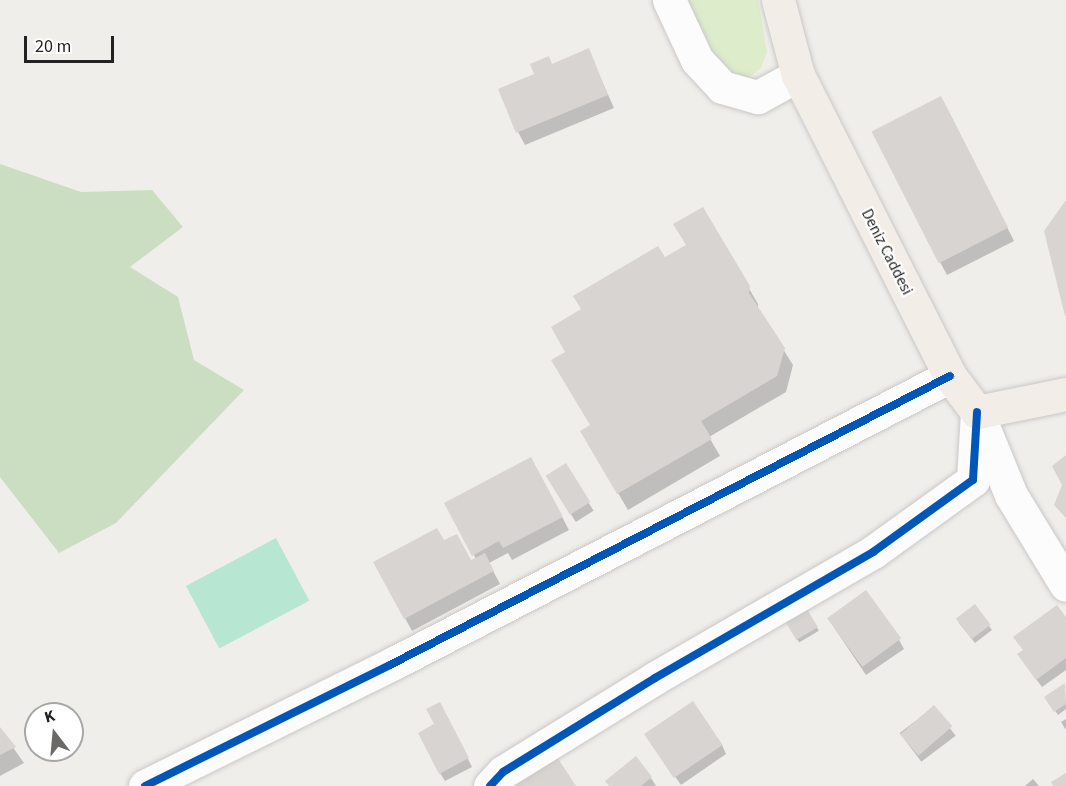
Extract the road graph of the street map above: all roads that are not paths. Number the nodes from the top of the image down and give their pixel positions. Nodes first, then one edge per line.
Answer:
1 (669, 0) edge
2 (778, 0) edge
3 (798, 75) junction
4 (950, 376) junction
5 (1066, 394) edge
6 (977, 412) junction
7 (1066, 585) edge
8 (145, 786) edge
9 (490, 786) edge

1 - 3 street
2 - 3 main road, Deniz Caddesi
3 - 4 main road, Deniz Caddesi
4 - 6 main road, Deniz Caddesi
4 - 8 street
5 - 6 main road
6 - 7 street
6 - 9 street

